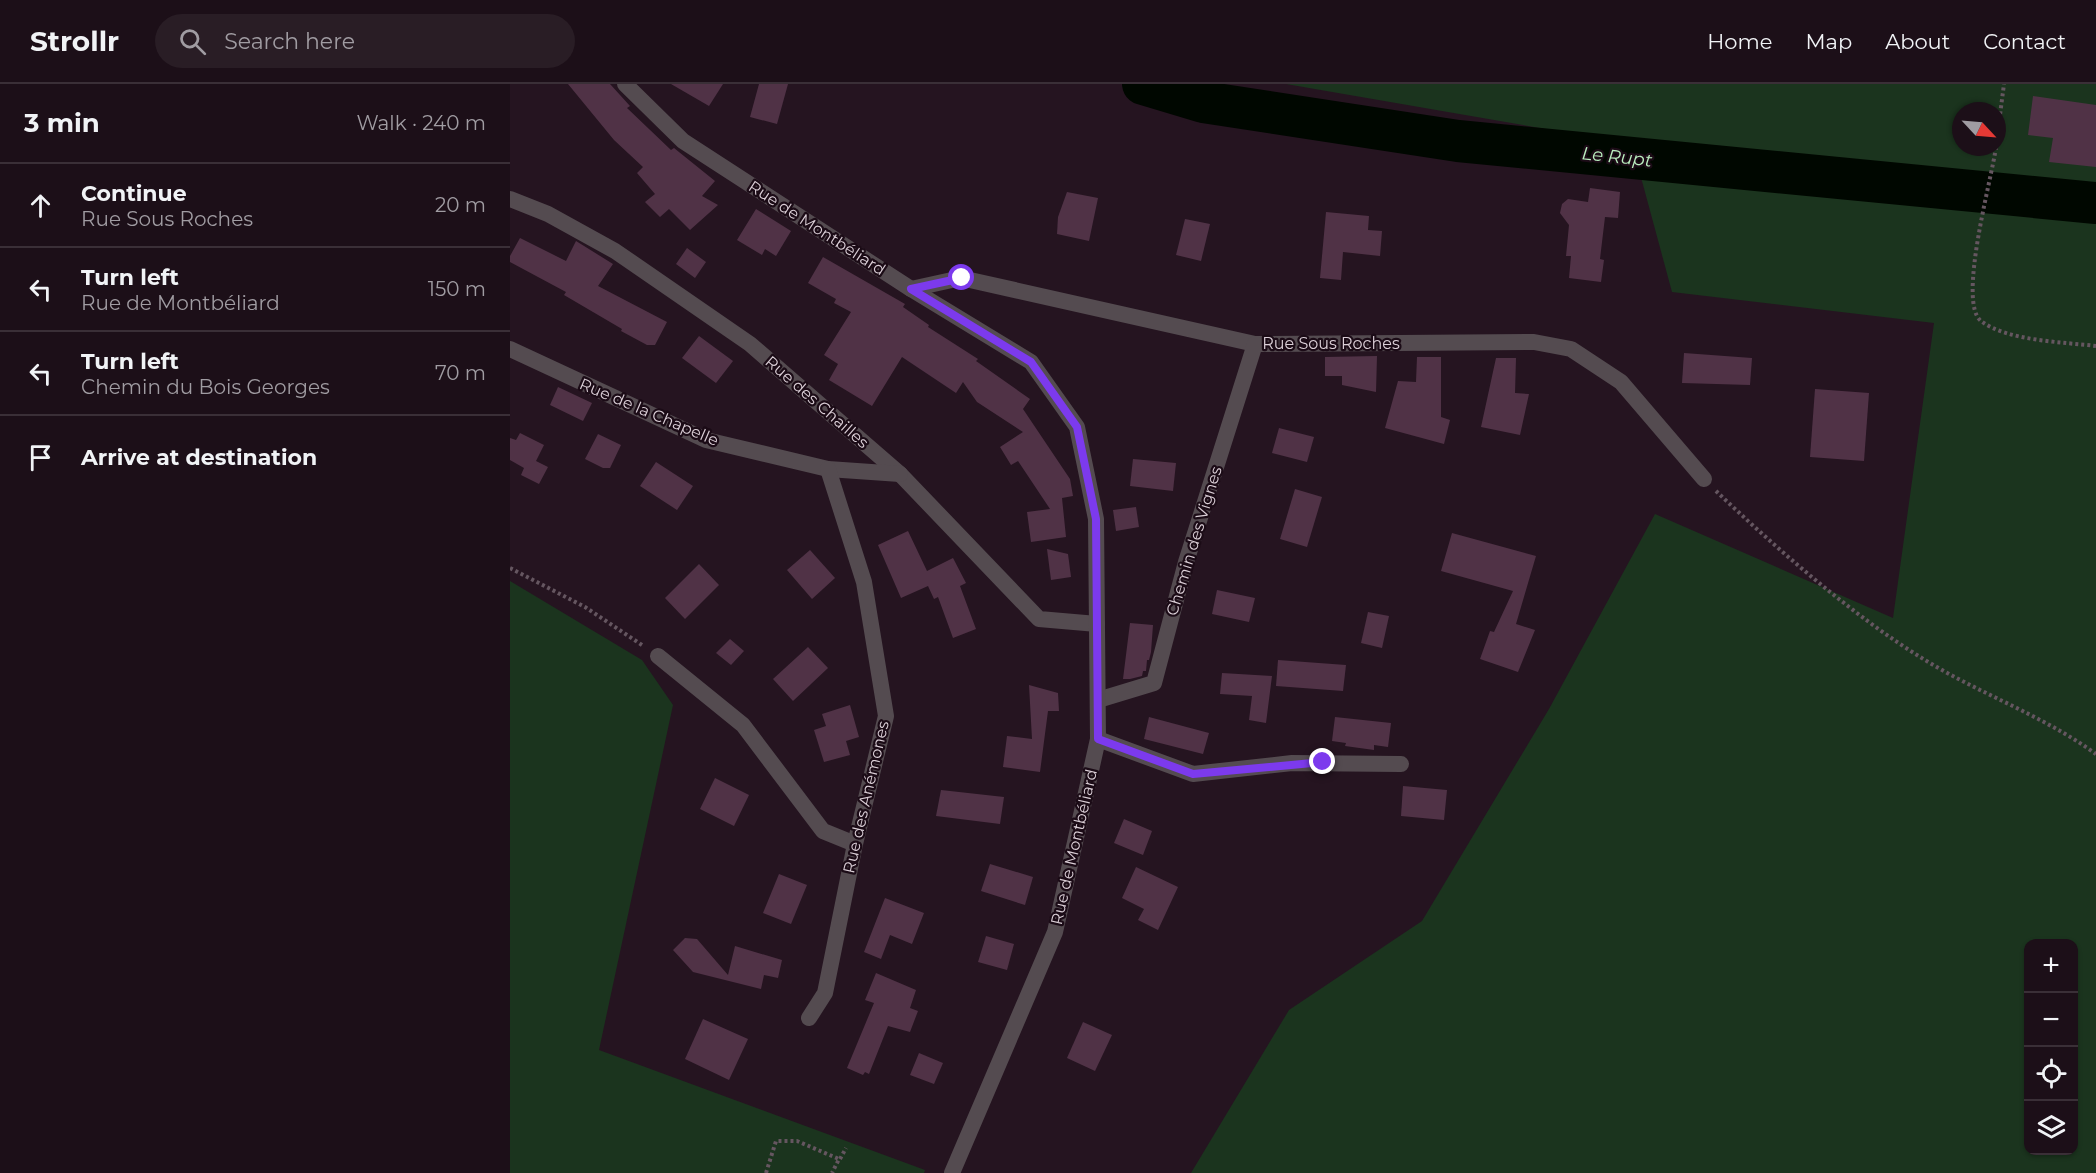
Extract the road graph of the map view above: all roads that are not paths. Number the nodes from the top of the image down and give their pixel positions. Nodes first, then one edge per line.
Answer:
1 (625, 84) edge
2 (510, 199) edge
3 (911, 289) junction
4 (1255, 344) junction
5 (510, 349) edge
6 (828, 469) junction
7 (900, 474) junction
8 (1704, 479) road end
9 (1097, 624) junction
10 (658, 656) road end
11 (1098, 700) junction
12 (1098, 739) junction
13 (1401, 764) dead end
14 (855, 844) junction
15 (809, 1018) dead end
16 (952, 1173) edge

1 - 3 street, Rue de Montbéliard
2 - 7 street, Rue des Chailles
3 - 4 street, Rue Sous Roches
3 - 9 street, Rue de Montbéliard
4 - 8 street, Rue Sous Roches
4 - 11 street, Chemin des Vignes
5 - 6 street, Rue de la Chapelle
6 - 7 street, Rue de la Chapelle
6 - 14 street, Rue des Anémones
7 - 9 street, Rue des Chailles
9 - 11 street, Rue de Montbéliard
10 - 14 street
11 - 12 street, Rue de Montbéliard
12 - 13 street
12 - 16 street, Rue de Montbéliard
14 - 15 street, Rue des Anémones

